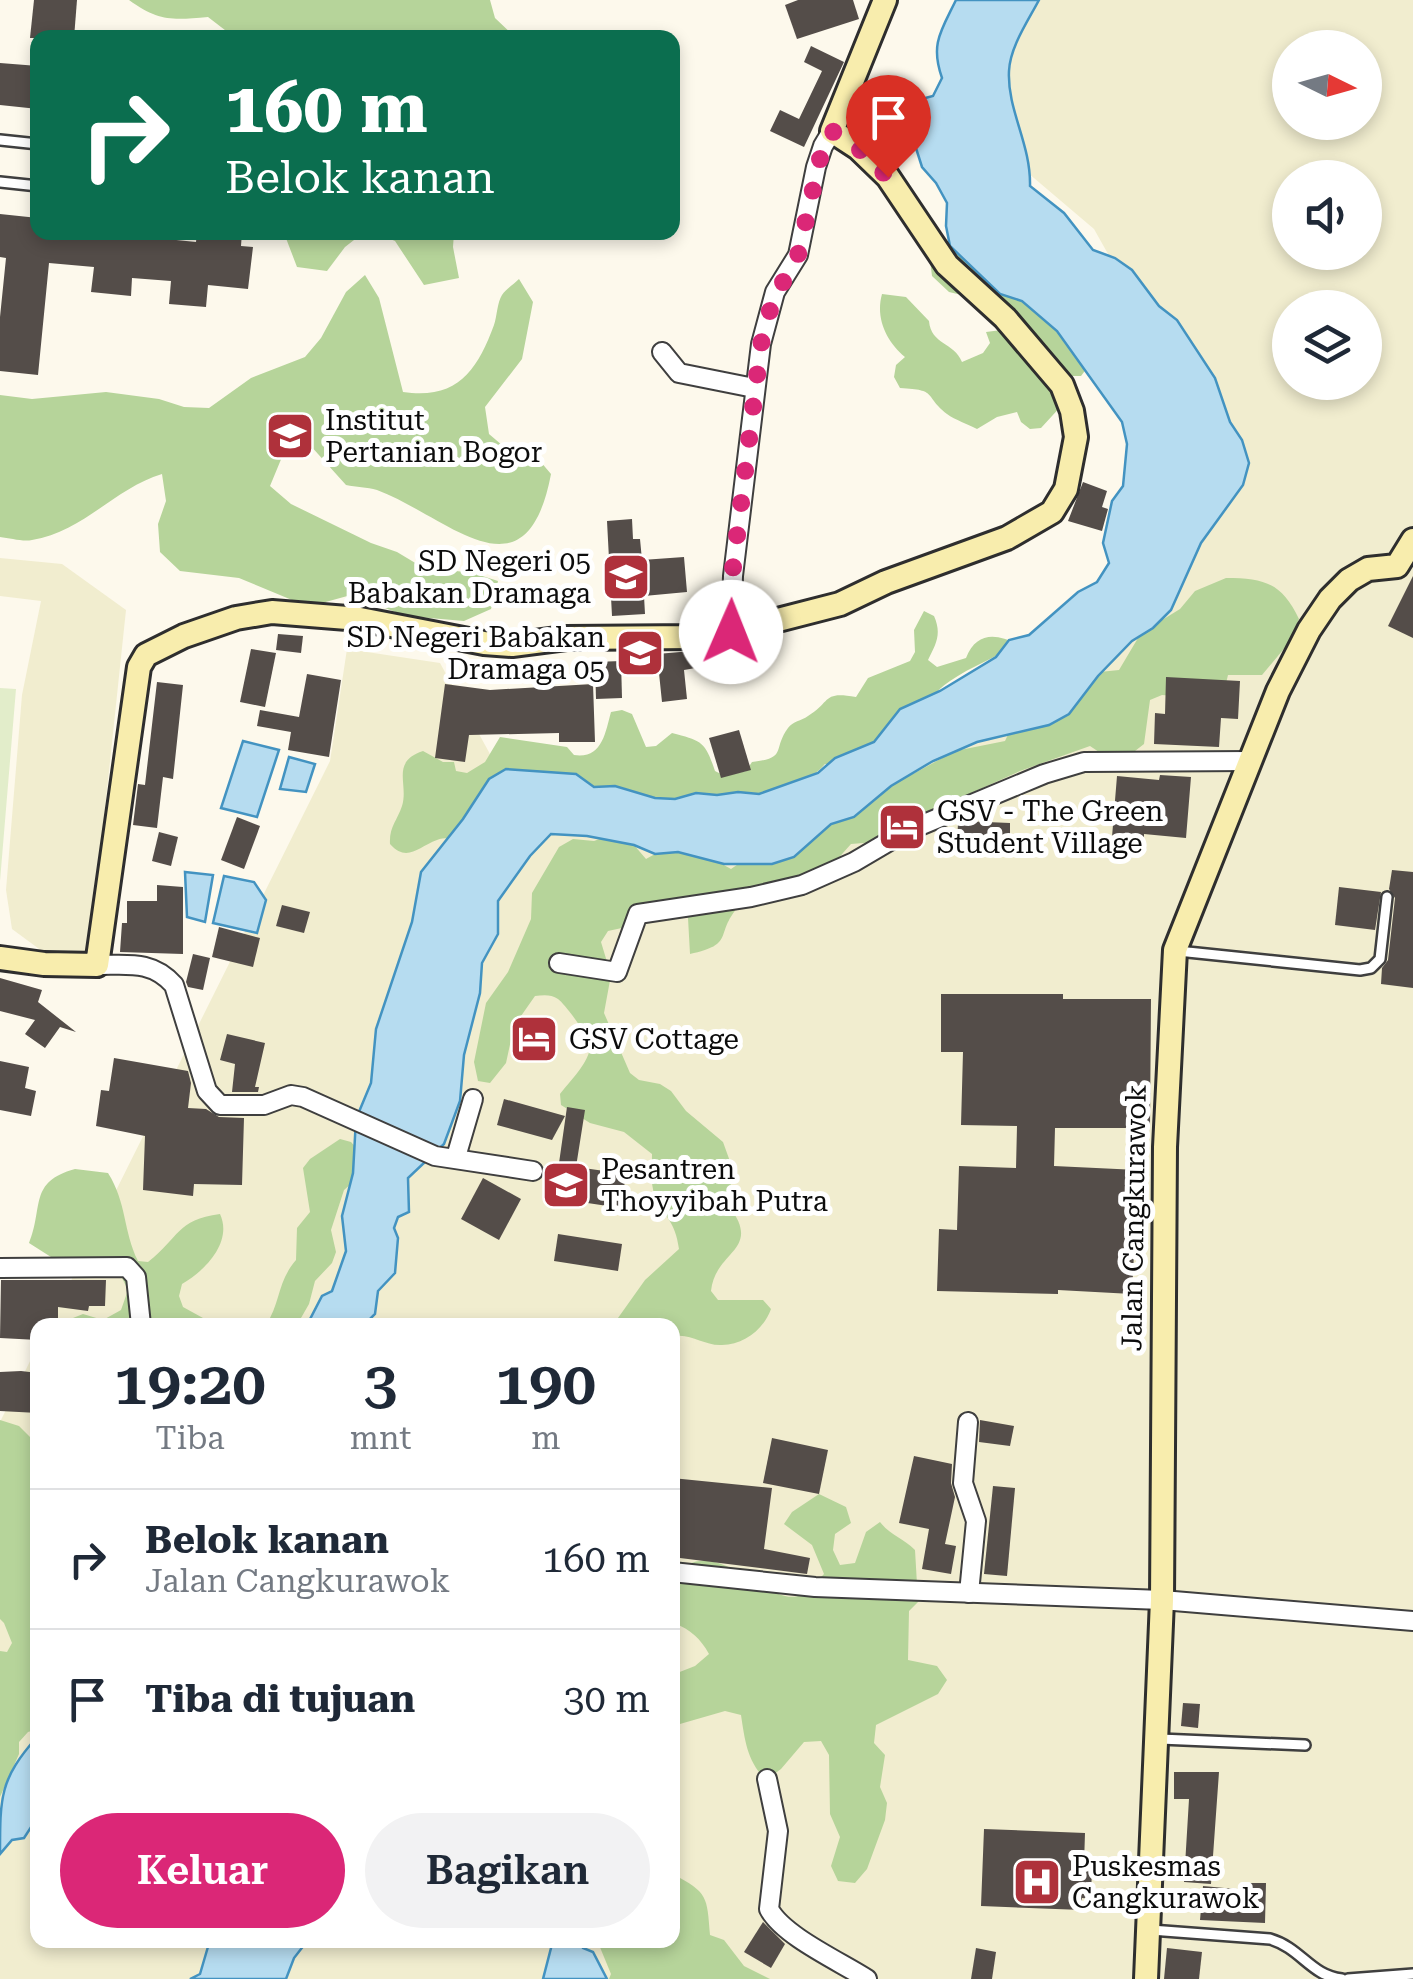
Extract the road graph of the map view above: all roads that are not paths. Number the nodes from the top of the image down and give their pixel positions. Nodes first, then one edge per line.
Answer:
1 (884, 0) edge
2 (832, 131) junction
3 (0, 140) edge
4 (30, 143) edge
5 (0, 182) edge
6 (30, 185) edge
7 (662, 352) dead end
8 (754, 388) junction
9 (1413, 540) edge
10 (731, 632) junction
11 (1250, 761) junction
12 (1387, 897) dead end
13 (1175, 950) junction
14 (0, 958) edge
15 (560, 964) dead end
16 (97, 966) junction
17 (473, 1098) dead end
18 (456, 1157) junction
19 (533, 1171) dead end
20 (0, 1268) edge
21 (140, 1318) edge
22 (968, 1422) dead end
23 (680, 1573) edge
24 (970, 1593) junction
25 (1162, 1600) junction
26 (1413, 1621) edge
27 (1157, 1739) junction
28 (1305, 1745) dead end
29 (766, 1779) dead end
30 (1148, 1930) junction
31 (1413, 1974) edge
32 (868, 1979) edge
33 (1146, 1979) edge
34 (1345, 1979) edge

1 - 2 street
2 - 8 street
2 - 10 street
3 - 4 lane
5 - 6 lane
7 - 8 street
8 - 10 street
9 - 11 street, Jalan Cangkurawok
10 - 16 street
11 - 13 street, Jalan Cangkurawok
11 - 15 street
12 - 13 lane
13 - 25 street, Jalan Cangkurawok
14 - 16 street
16 - 18 street
17 - 18 street
18 - 19 street
20 - 21 street
22 - 24 street
23 - 24 street
24 - 25 street
25 - 26 street
25 - 27 street, Jalan Cangkurawok
27 - 28 lane
27 - 30 street, Jalan Cangkurawok
29 - 32 street
30 - 33 street, Jalan Cangkurawok
30 - 34 lane
31 - 34 lane

